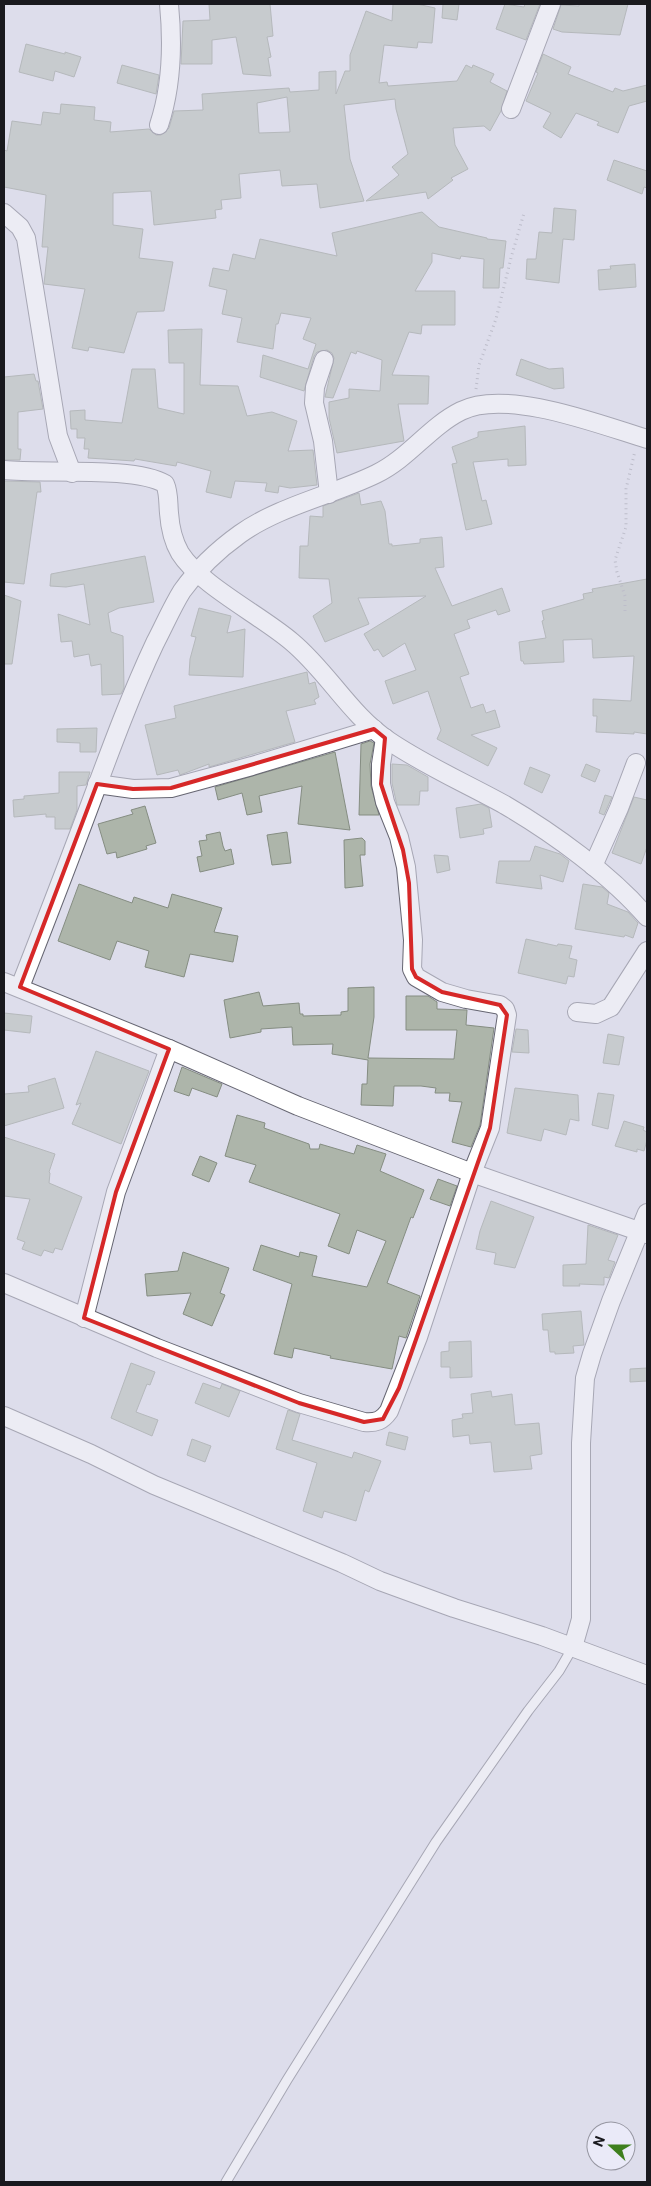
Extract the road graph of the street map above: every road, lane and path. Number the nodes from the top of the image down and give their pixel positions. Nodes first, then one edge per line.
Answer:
1 (170, 4) edge
2 (551, 4) edge
3 (511, 109) dead end
4 (159, 126) dead end
5 (4, 213) edge
6 (524, 213) dead end
7 (324, 360) dead end
8 (477, 404) junction
9 (644, 438) edge
10 (4, 470) edge
11 (72, 473) junction
12 (329, 494) junction
13 (197, 572) junction
14 (625, 611) dead end
15 (379, 733) junction
16 (636, 763) dead end
17 (97, 784) junction
18 (593, 866) junction
19 (647, 914) edge
20 (647, 951) edge
21 (12, 985) edge
22 (577, 1012) dead end
23 (169, 1049) junction
24 (472, 1173) junction
25 (647, 1213) edge
26 (643, 1233) edge
27 (4, 1283) edge
28 (84, 1318) junction
29 (4, 1416) edge
30 (573, 1648) junction
31 (647, 1676) edge
32 (226, 2182) edge

1 - 4 street
2 - 3 street
5 - 11 street
6 - 8 path
7 - 12 street
8 - 9 street
8 - 12 street
9 - 14 path
10 - 11 street
11 - 13 street
12 - 13 street
13 - 15 street
13 - 17 street
15 - 17 street
15 - 18 street
15 - 24 street
16 - 18 street
17 - 21 street
18 - 19 street
20 - 22 street
21 - 23 street
23 - 24 street
23 - 28 street
24 - 26 street
24 - 28 street
25 - 26 street
26 - 30 street
27 - 28 street
29 - 30 street
30 - 31 street
30 - 32 lane

